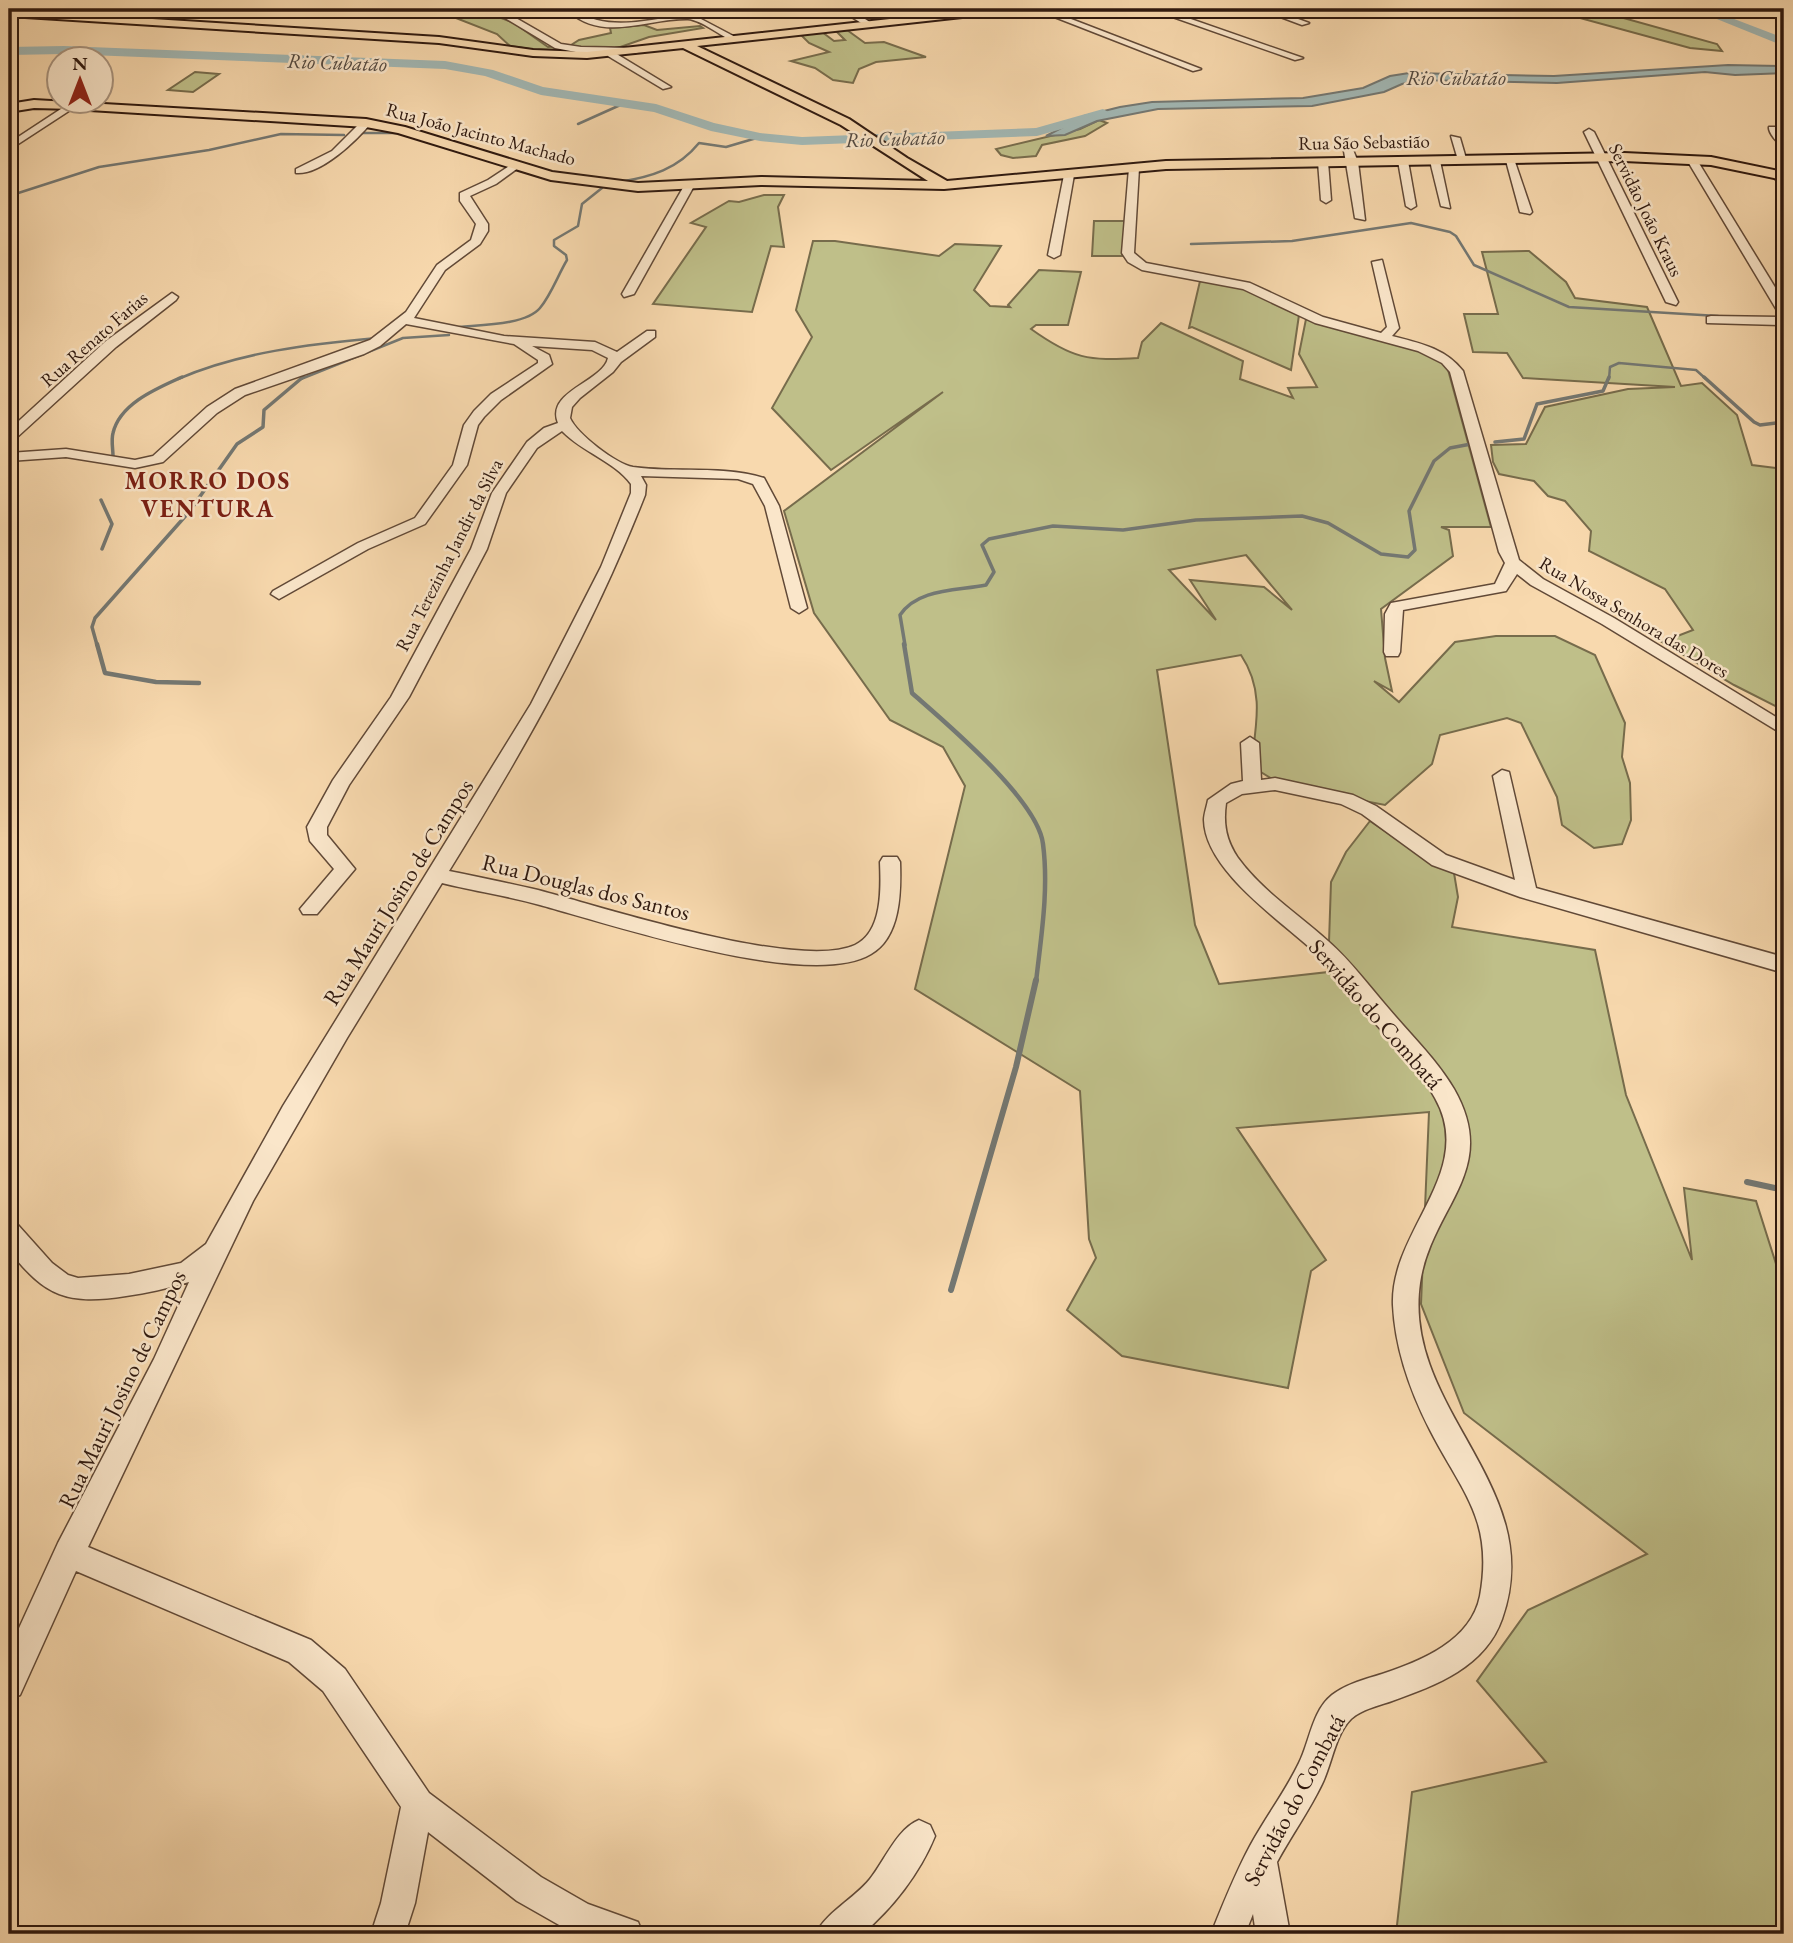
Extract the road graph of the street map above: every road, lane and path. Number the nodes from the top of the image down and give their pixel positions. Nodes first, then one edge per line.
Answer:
1 (494, 9) edge
2 (570, 9) edge
3 (677, 9) edge
4 (843, 9) edge
5 (919, 9) edge
6 (1008, 9) edge
7 (1038, 9) edge
8 (1154, 9) edge
9 (1263, 9) edge
10 (1307, 9) edge
11 (380, 11) edge
12 (9, 13) edge
13 (337, 13) dead end
14 (1323, 14) dead end
15 (693, 16) junction
16 (938, 16) junction
17 (1305, 23) dead end
18 (869, 24) junction
19 (364, 35) junction
20 (735, 39) junction
21 (686, 45) junction
22 (644, 50) junction
23 (611, 54) junction
24 (1298, 58) dead end
25 (1196, 69) dead end
26 (666, 87) dead end
27 (46, 104) edge
28 (9, 108) edge
29 (116, 108) edge
30 (56, 116) edge
31 (366, 123) junction
32 (1773, 129) dead end
33 (1589, 132) dead end
34 (1455, 138) dead end
35 (1784, 144) edge
36 (1347, 146) dead end
37 (9, 147) edge
38 (1600, 158) junction
39 (1509, 159) junction
40 (1463, 160) junction
41 (1692, 160) junction
42 (1403, 161) junction
43 (1435, 161) junction
44 (1323, 162) junction
45 (1353, 162) junction
46 (514, 166) junction
47 (1134, 167) junction
48 (300, 171) dead end
49 (1069, 175) junction
50 (1782, 178) edge
51 (944, 185) junction
52 (689, 186) junction
53 (1326, 200) dead end
54 (1411, 206) dead end
55 (1446, 206) dead end
56 (1526, 212) dead end
57 (1361, 218) dead end
58 (1054, 255) dead end
59 (1378, 261) dead end
60 (628, 294) dead end
61 (172, 297) dead end
62 (1672, 302) dead end
63 (1784, 312) edge
64 (405, 320) junction
65 (1711, 320) dead end
66 (1784, 321) edge
67 (651, 334) dead end
68 (1384, 337) junction
69 (504, 340) junction
70 (616, 359) junction
71 (565, 425) junction
72 (9, 437) edge
73 (9, 457) edge
74 (629, 471) junction
75 (1513, 563) junction
76 (279, 594) dead end
77 (799, 608) dead end
78 (1392, 652) dead end
79 (1784, 730) edge
80 (1250, 743) dead end
81 (1502, 776) dead end
82 (1251, 786) junction
83 (890, 862) dead end
84 (435, 875) junction
85 (1527, 892) junction
86 (310, 909) dead end
87 (1784, 965) edge
88 (9, 1231) edge
89 (216, 1249) junction
90 (68, 1553) junction
91 (9, 1684) edge
92 (418, 1804) junction
93 (919, 1836) dead end
94 (1260, 1861) junction
95 (388, 1934) edge
96 (626, 1934) edge
97 (833, 1934) edge
98 (1228, 1934) edge
99 (1273, 1934) edge

1 - 22 street
2 - 15 street
3 - 15 street
4 - 18 street
5 - 16 street
6 - 16 main road
7 - 25 street
8 - 24 street
9 - 17 street
10 - 14 street
11 - 13 street
11 - 19 street
12 - 19 main road
15 - 20 street
16 - 18 main road
18 - 20 main road
19 - 23 main road
20 - 21 main road
21 - 22 main road
21 - 51 main road
22 - 23 main road
23 - 26 street
27 - 28 main road, Rua João Jacinto Machado
29 - 31 main road, Rua João Jacinto Machado
30 - 37 street
31 - 46 main road, Rua João Jacinto Machado
31 - 48 street
32 - 35 street
33 - 38 street, Servidão João Kraus
34 - 40 street
36 - 45 street
38 - 39 main road, Rua São Sebastião
38 - 41 main road, Rua São Sebastião
38 - 62 street, Servidão João Kraus
39 - 40 main road, Rua São Sebastião
39 - 56 street
40 - 43 main road, Rua São Sebastião
41 - 50 main road, Rua São Sebastião
41 - 63 street
42 - 43 main road, Rua São Sebastião
42 - 45 main road, Rua São Sebastião
42 - 54 street
43 - 55 street
44 - 45 main road, Rua São Sebastião
44 - 47 main road, Rua São Sebastião
44 - 53 street
45 - 57 street
46 - 52 main road, Rua João Jacinto Machado
46 - 64 street
47 - 49 main road, Rua São Sebastião
47 - 68 street, Rua Nossa Senhora das Dores
49 - 51 main road, Rua São Sebastião
49 - 58 street
51 - 52 main road, Rua João Jacinto Machado
52 - 60 street
59 - 68 street
61 - 72 street, Rua Renato Farias
64 - 69 street
64 - 73 street
65 - 66 street
67 - 70 street
68 - 75 street, Rua Nossa Senhora das Dores
69 - 70 street
69 - 76 street
70 - 71 street
71 - 74 street
71 - 86 street, Rua Terezinha Jandir da Silva
74 - 77 street
74 - 84 street, Rua Mauri Josino de Campos
75 - 78 street
75 - 79 street, Rua Nossa Senhora das Dores
80 - 82 street
81 - 85 street
82 - 85 street, Servidão do Combatá
82 - 94 street, Servidão do Combatá
83 - 84 street, Rua Douglas dos Santos
84 - 89 street, Rua Mauri Josino de Campos
85 - 87 street, Servidão do Combatá
88 - 89 street
89 - 90 street, Rua Mauri Josino de Campos
90 - 91 street, Rua Mauri Josino de Campos
90 - 92 street
92 - 95 street
92 - 96 street
93 - 97 street
94 - 98 street, Servidão do Combatá
94 - 99 street

